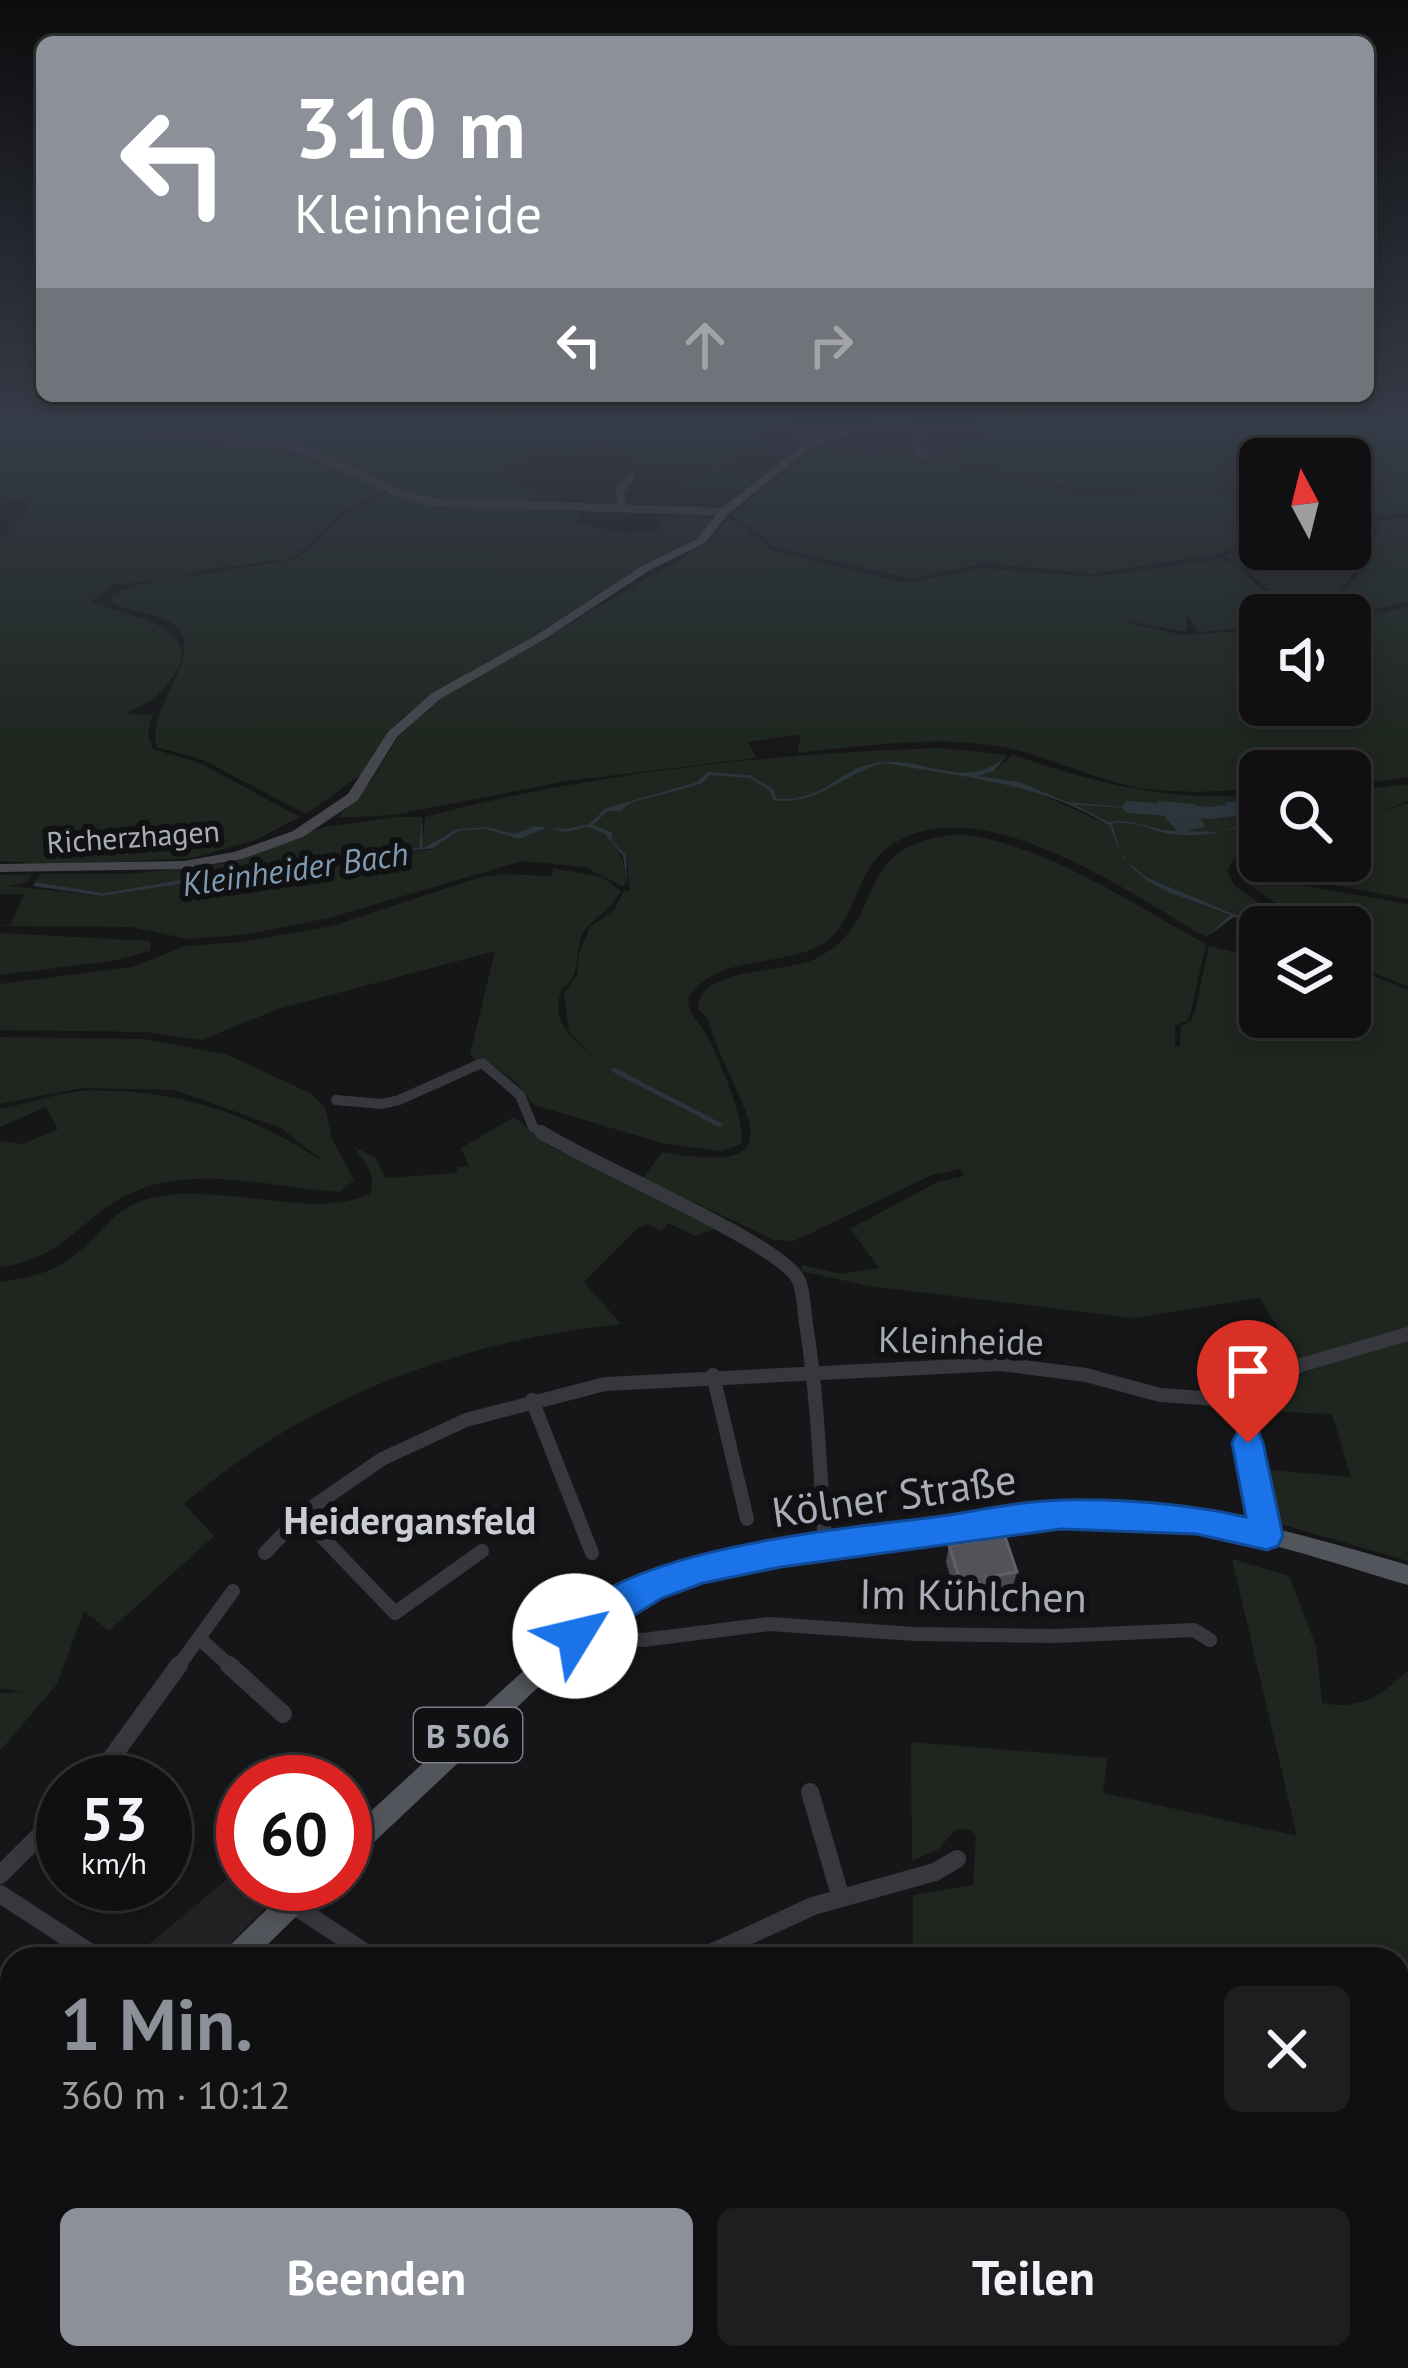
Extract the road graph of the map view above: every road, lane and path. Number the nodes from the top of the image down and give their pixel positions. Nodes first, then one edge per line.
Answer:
1 (708, 533) edge
2 (0, 868) edge
3 (336, 1100) dead end
4 (1408, 1334) edge
5 (814, 1372) junction
6 (713, 1376) junction
7 (532, 1400) junction
8 (1247, 1401) junction
9 (301, 1515) junction
10 (747, 1520) dead end
11 (1267, 1536) junction
12 (825, 1546) junction
13 (482, 1551) dead end
14 (265, 1553) dead end
15 (592, 1553) dead end
16 (1408, 1575) edge
17 (232, 1592) dead end
18 (593, 1621) junction
19 (199, 1638) junction
20 (1210, 1640) dead end
21 (283, 1714) dead end
22 (117, 1755) edge
23 (810, 1792) dead end
24 (372, 1827) edge
25 (36, 1839) edge
26 (957, 1858) dead end
27 (0, 1875) edge
28 (0, 1894) edge
29 (840, 1895) junction
30 (284, 1911) edge
31 (302, 1911) edge
32 (82, 1947) edge
33 (246, 1947) edge
34 (357, 1947) edge
35 (717, 1947) edge

1 - 2 street, Richerzhagen
3 - 5 street
4 - 8 street
5 - 6 street, Kleinheide
5 - 8 street, Kleinheide
5 - 12 street
6 - 7 street, Kleinheide
6 - 10 street
7 - 9 street, Kleinheide
7 - 15 street
8 - 11 street
9 - 13 street
9 - 14 street, Kleinheide
11 - 12 main road, Kölner Straße / B 506
11 - 16 main road, Kölner Straße / B 506
12 - 18 main road, Kölner Straße / B 506
17 - 19 street
18 - 20 street, Im Kühlchen
18 - 24 main road, Kölner Straße / B 506
19 - 21 street
19 - 22 street
23 - 29 street
25 - 27 street
26 - 29 street
28 - 32 street
29 - 35 street
30 - 33 main road
31 - 34 street

